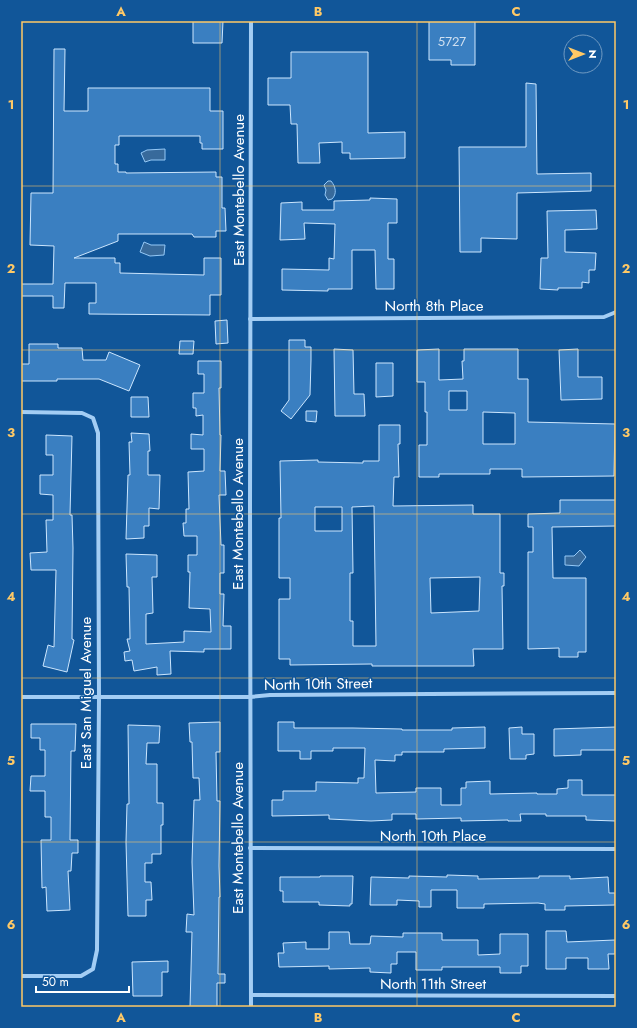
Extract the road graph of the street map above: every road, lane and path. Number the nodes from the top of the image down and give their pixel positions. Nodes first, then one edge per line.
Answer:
1 (251, 21) edge
2 (616, 312) edge
3 (250, 319) junction
4 (21, 412) edge
5 (616, 693) edge
6 (21, 697) edge
7 (99, 698) junction
8 (250, 698) junction
9 (250, 848) junction
10 (616, 849) edge
11 (21, 976) edge
12 (251, 995) junction
13 (616, 996) edge
14 (251, 1007) edge

1 - 3 street, East Montebello Avenue
2 - 3 street, North 8th Place
3 - 8 street, East Montebello Avenue
4 - 7 street, East San Miguel Avenue
5 - 8 street, North 10th Street
6 - 7 street, North 10th Street
7 - 8 street, North 10th Street
7 - 11 street, East San Miguel Avenue
8 - 9 street, East Montebello Avenue
9 - 10 street, North 10th Place
9 - 12 street, East Montebello Avenue
12 - 13 street, North 11th Street
12 - 14 street, East Montebello Avenue

